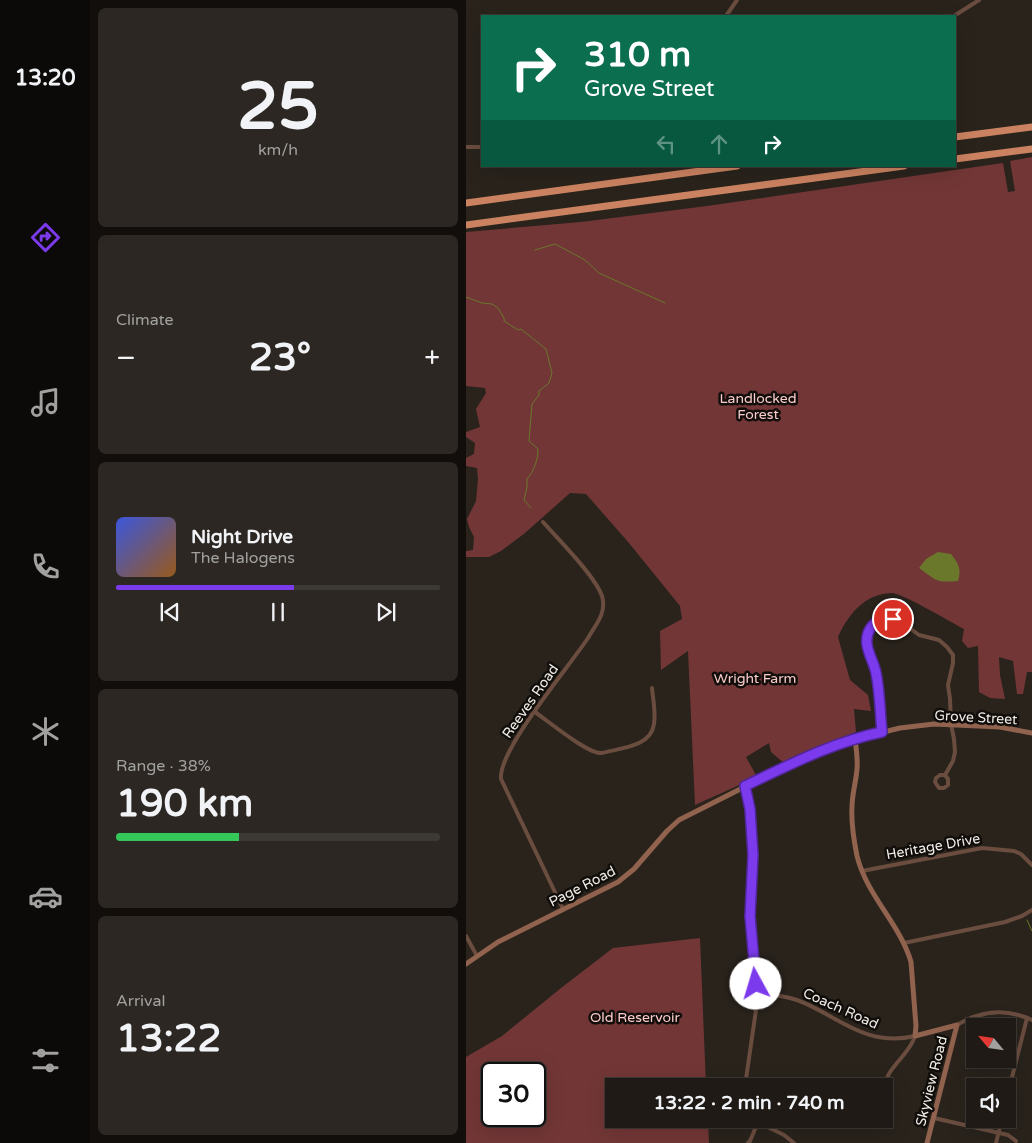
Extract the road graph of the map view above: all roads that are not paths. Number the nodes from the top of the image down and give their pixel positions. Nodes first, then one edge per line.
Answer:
1 (737, 0) edge
2 (979, 0) edge
3 (727, 15) edge
4 (956, 15) edge
5 (1032, 127) edge
6 (956, 137) edge
7 (466, 147) edge
8 (481, 147) edge
9 (1032, 149) edge
10 (956, 160) edge
11 (729, 167) edge
12 (897, 167) edge
13 (466, 202) edge
14 (466, 225) edge
15 (543, 522) dead end
16 (652, 688) dead end
17 (535, 712) junction
18 (951, 724) junction
19 (882, 732) junction
20 (1032, 733) edge
21 (855, 738) junction
22 (945, 775) dead end
23 (745, 786) junction
24 (696, 811) joint
25 (1032, 864) edge
26 (862, 871) junction
27 (563, 909) junction
28 (1032, 910) edge
29 (466, 936) edge
30 (904, 943) junction
31 (477, 956) junction
32 (466, 964) edge
33 (758, 996) junction
34 (1029, 1019) edge
35 (957, 1025) junction
36 (914, 1036) junction
37 (746, 1078) edge
38 (887, 1078) edge
39 (1012, 1078) edge
40 (934, 1118) junction
41 (754, 1128) edge
42 (771, 1128) edge
43 (1000, 1128) edge
44 (998, 1134) junction
45 (1016, 1141) dead end
46 (750, 1142) edge
47 (794, 1143) edge
48 (927, 1143) edge
49 (996, 1143) edge

1 - 3 street
2 - 4 street
5 - 6 highway
7 - 8 street
9 - 10 highway
11 - 13 highway
12 - 14 highway
15 - 17 street, Reeves Road
16 - 17 street
17 - 27 street, Reeves Road
18 - 19 main road, Grove Street
18 - 19 street
18 - 20 main road, Grove Street
18 - 22 street
19 - 21 main road, Grove Street
21 - 23 main road, Grove Street
21 - 26 main road
23 - 24 main road, Grove Street
23 - 33 street
24 - 27 main road, Page Road
25 - 26 street, Heritage Drive
26 - 30 main road
27 - 31 main road, Page Road
28 - 30 street
29 - 31 street
30 - 36 main road
31 - 32 main road, Page Road
33 - 36 street, Coach Road
33 - 37 street
34 - 35 street
34 - 39 street
35 - 36 main road
35 - 40 main road, Skyview Road
36 - 38 street
40 - 44 street
40 - 48 main road, Skyview Road
41 - 46 street
42 - 47 street
43 - 44 street
44 - 45 street
44 - 49 street

